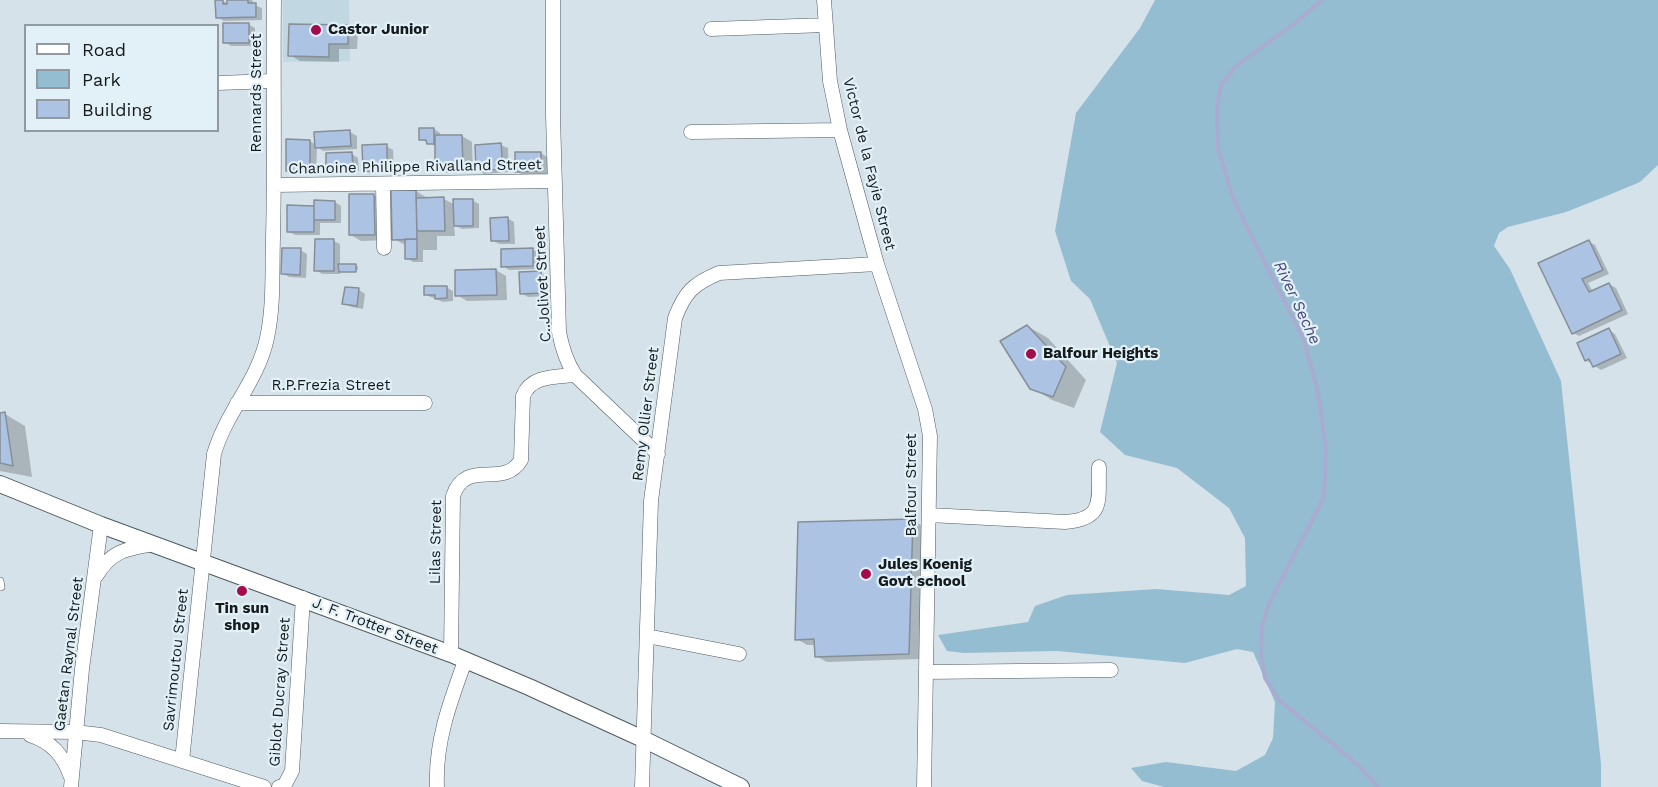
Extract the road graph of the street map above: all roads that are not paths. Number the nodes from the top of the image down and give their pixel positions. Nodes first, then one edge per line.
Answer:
1 (274, 0) edge
2 (553, 0) edge
3 (824, 0) edge
4 (826, 25) junction
5 (711, 29) dead end
6 (273, 81) junction
7 (219, 83) edge
8 (840, 130) junction
9 (691, 132) dead end
10 (555, 181) junction
11 (383, 184) junction
12 (275, 185) junction
13 (384, 248) dead end
14 (878, 264) junction
15 (575, 375) junction
16 (237, 403) junction
17 (425, 403) dead end
18 (658, 454) junction
19 (1099, 467) dead end
20 (0, 484) edge
21 (929, 515) junction
22 (101, 525) junction
23 (154, 544) junction
24 (203, 562) junction
25 (94, 578) junction
26 (303, 598) junction
27 (647, 636) junction
28 (739, 654) dead end
29 (458, 657) junction
30 (1111, 670) dead end
31 (926, 672) junction
32 (20, 731) junction
33 (0, 732) edge
34 (75, 732) junction
35 (643, 739) junction
36 (182, 761) junction
37 (71, 783) edge
38 (281, 786) edge
39 (264, 787) edge
40 (437, 787) edge
41 (642, 787) edge
42 (741, 787) edge
43 (924, 787) edge

1 - 6 street, Rennards Street
2 - 10 street, C..Jolivet Street
3 - 4 street, Victor de la Fayie Street
4 - 5 street
4 - 8 street, Victor de la Fayie Street
6 - 7 street
6 - 12 street, Rennards Street
8 - 9 street
8 - 14 street, Victor de la Fayie Street
10 - 11 street, Chanoine Philippe Rivalland Street
10 - 15 street, C..Jolivet Street
11 - 12 street, Chanoine Philippe Rivalland Street
11 - 13 street
12 - 16 street, Rennards Street
14 - 18 street, Remy Ollier Street
14 - 21 street, Balfour Street
15 - 18 street, C..Jolivet Street
15 - 29 street, Lilas Street
16 - 17 street, R.P.Frezia Street
16 - 24 street, Savrimoutou Street
18 - 27 street, Remy Ollier Street
19 - 21 street
20 - 22 street, J. F. Trotter Street
21 - 31 street, Balfour Street
22 - 23 street, J. F. Trotter Street
22 - 25 street, Gaetan Raynal Street
23 - 24 street, J. F. Trotter Street
23 - 25 street
24 - 26 street, J. F. Trotter Street
24 - 36 street, Savrimoutou Street
25 - 34 street, Gaetan Raynal Street
26 - 29 street, J. F. Trotter Street
26 - 38 street, Giblot Ducray Street
27 - 28 street
27 - 35 street, Remy Ollier Street
29 - 35 street, J. F. Trotter Street
29 - 40 street
30 - 31 street
31 - 43 street, Balfour Street
32 - 33 street
32 - 34 street
32 - 37 street
34 - 36 street
34 - 37 street, Gaetan Raynal Street
35 - 41 street, Remy Ollier Street
35 - 42 street, J. F. Trotter Street
36 - 39 street

